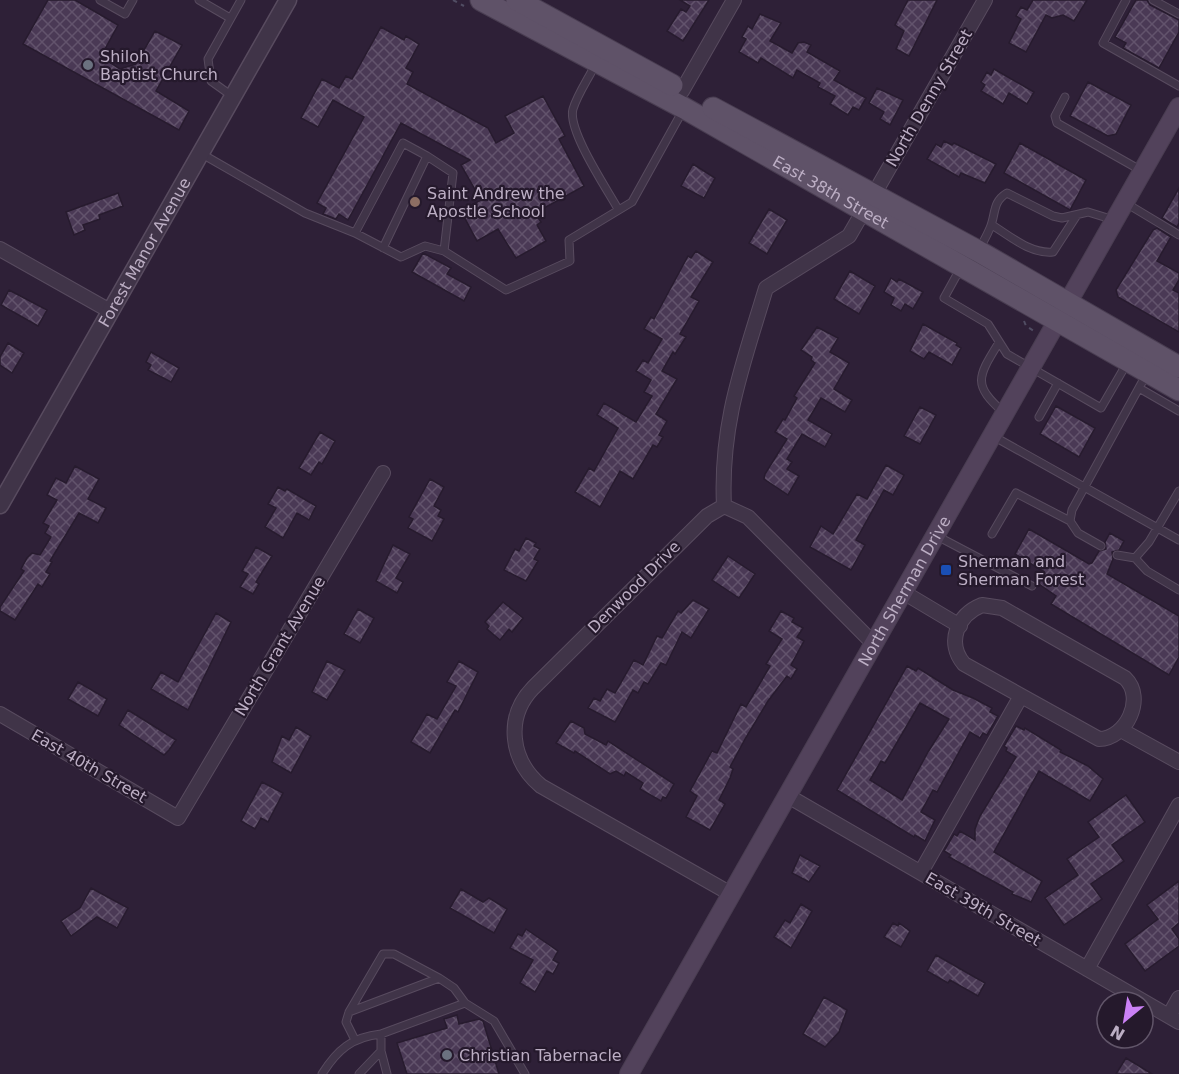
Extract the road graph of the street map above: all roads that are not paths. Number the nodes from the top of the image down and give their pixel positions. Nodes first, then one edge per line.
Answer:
1 (100, 0) edge
2 (133, 0) edge
3 (199, 0) edge
4 (241, 0) edge
5 (288, 0) edge
6 (481, 0) edge
7 (517, 0) edge
8 (734, 0) edge
9 (985, 0) edge
10 (1126, 0) edge
11 (1153, 0) edge
12 (1179, 14) edge
13 (230, 18) junction
14 (597, 61) junction
15 (1179, 86) edge
16 (232, 96) junction
17 (1065, 97) dead end
18 (683, 100) junction
19 (1179, 107) edge
20 (200, 153) junction
21 (427, 156) junction
22 (1142, 171) junction
23 (1124, 202) junction
24 (869, 203) junction
25 (618, 209) junction
26 (1077, 215) junction
27 (1114, 220) junction
28 (992, 225) junction
29 (355, 233) junction
30 (1179, 234) edge
31 (383, 248) junction
32 (0, 249) edge
33 (978, 250) junction
34 (444, 251) junction
35 (961, 267) junction
36 (1062, 310) junction
37 (110, 311) junction
38 (998, 344) junction
39 (1128, 361) junction
40 (1029, 367) junction
41 (1179, 367) edge
42 (1143, 380) junction
43 (1058, 383) junction
44 (1179, 390) edge
45 (1179, 411) edge
46 (1004, 413) junction
47 (1039, 417) dead end
48 (991, 435) junction
49 (383, 473) dead end
50 (1085, 487) junction
51 (1179, 490) edge
52 (0, 504) edge
53 (724, 506) junction
54 (1070, 521) junction
55 (1158, 528) junction
56 (992, 534) dead end
57 (935, 535) junction
58 (1179, 540) edge
59 (1101, 546) dead end
60 (1118, 555) dead end
61 (1135, 558) junction
62 (1032, 586) dead end
63 (1179, 590) edge
64 (903, 592) junction
65 (960, 626) junction
66 (874, 644) junction
67 (1021, 696) junction
68 (0, 714) edge
69 (1121, 730) junction
70 (1179, 762) edge
71 (788, 796) junction
72 (1179, 805) edge
73 (178, 818) joint
74 (921, 872) junction
75 (731, 894) junction
76 (1088, 969) junction
77 (439, 978) junction
78 (1179, 998) edge
79 (465, 1003) junction
80 (349, 1012) junction
81 (1174, 1019) edge
82 (381, 1034) junction
83 (355, 1040) junction
84 (381, 1051) junction
85 (322, 1074) edge
86 (360, 1074) edge
87 (387, 1074) edge
88 (525, 1074) edge
89 (629, 1074) edge

1 - 2 lane
3 - 13 lane
4 - 13 lane
5 - 16 street, Forest Manor Avenue
6 - 14 main road, East 38th Street
7 - 18 main road, East 38th Street
8 - 18 street
9 - 24 street, North Denny Street
10 - 15 lane
11 - 12 lane
13 - 16 lane
14 - 18 main road, East 38th Street
14 - 25 lane
16 - 20 street, Forest Manor Avenue
17 - 22 lane
18 - 24 main road, East 38th Street
18 - 25 lane
19 - 22 main road, North Sherman Drive
20 - 29 lane
20 - 37 street, Forest Manor Avenue
21 - 29 lane
21 - 31 lane
21 - 34 lane
22 - 23 main road, North Sherman Drive
23 - 27 main road, North Sherman Drive
23 - 30 lane
24 - 33 main road, East 38th Street
24 - 35 main road, East 38th Street
24 - 53 street
25 - 34 lane
26 - 27 lane
26 - 28 lane
26 - 28 lane
27 - 36 main road, North Sherman Drive
28 - 33 lane
29 - 31 lane
31 - 34 lane
32 - 37 street
33 - 36 main road, East 38th Street
35 - 36 main road, East 38th Street
35 - 38 lane
36 - 39 main road, East 38th Street
36 - 40 main road, North Sherman Drive
36 - 41 main road, East 38th Street
37 - 52 street, Forest Manor Avenue
38 - 40 lane
38 - 46 lane
39 - 42 main road, East 38th Street
39 - 43 lane
40 - 43 lane
40 - 46 main road, North Sherman Drive
42 - 44 main road, East 38th Street
42 - 45 lane
42 - 50 lane
43 - 47 lane
46 - 48 main road, North Sherman Drive
48 - 50 lane
48 - 57 main road, North Sherman Drive
49 - 73 street, North Grant Avenue
50 - 54 lane
50 - 55 lane
51 - 55 lane
53 - 66 street
53 - 75 street, Denwood Drive
54 - 56 lane
54 - 59 lane
55 - 58 lane
55 - 61 lane
57 - 62 lane
57 - 64 main road, North Sherman Drive
60 - 61 lane
61 - 63 lane
64 - 65 street
64 - 66 main road, North Sherman Drive
65 - 67 street
65 - 69 street
66 - 71 main road, North Sherman Drive
67 - 69 street
67 - 74 street
68 - 73 street, East 40th Street
69 - 70 street
71 - 74 street, East 39th Street
71 - 75 main road, North Sherman Drive
72 - 76 street
74 - 76 street, East 39th Street
75 - 89 main road, North Sherman Drive
76 - 81 street, East 39th Street
77 - 79 lane
77 - 80 lane
77 - 80 lane
78 - 81 street
79 - 82 lane
79 - 88 lane
80 - 83 lane
82 - 83 lane
82 - 84 lane
83 - 85 lane
84 - 86 lane
84 - 87 lane

